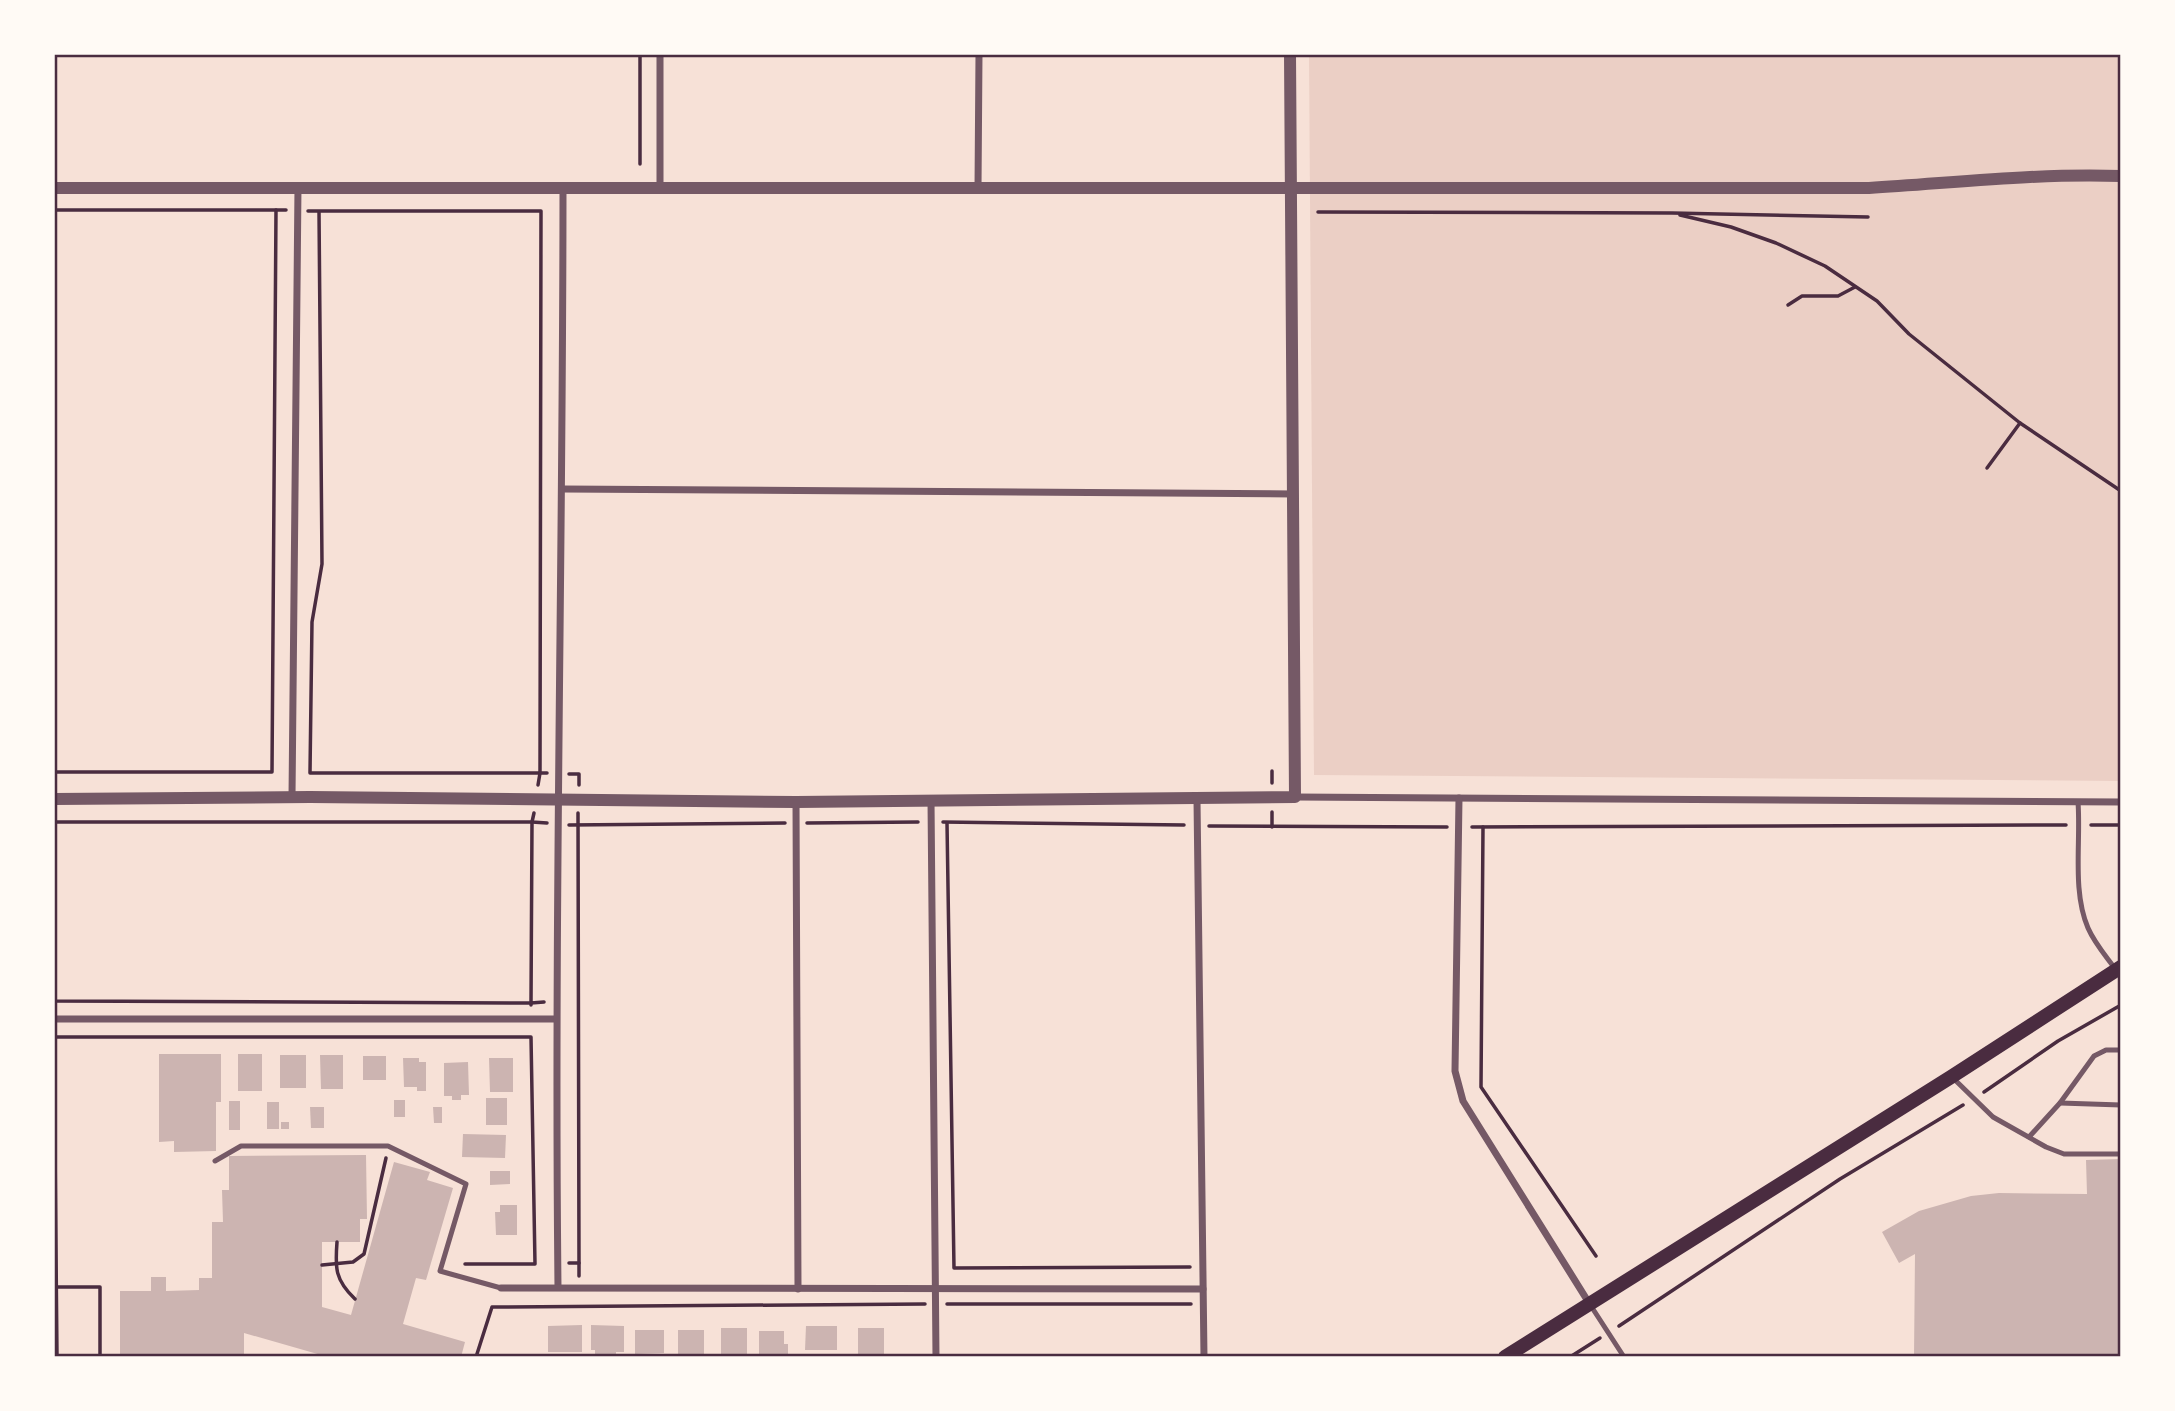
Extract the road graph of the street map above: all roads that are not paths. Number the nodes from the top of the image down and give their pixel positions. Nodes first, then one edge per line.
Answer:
1 (660, 54) edge
2 (979, 54) edge
3 (1290, 54) edge
4 (2121, 176) edge
5 (298, 187) junction
6 (563, 187) junction
7 (660, 187) junction
8 (1290, 187) junction
9 (54, 188) edge
10 (978, 189) junction
11 (563, 489) junction
12 (1294, 494) junction
13 (292, 797) junction
14 (1295, 797) junction
15 (1459, 798) junction
16 (54, 799) edge
17 (559, 800) junction
18 (931, 800) junction
19 (1197, 800) junction
20 (796, 802) junction
21 (2078, 802) junction
22 (2121, 802) edge
23 (2119, 968) edge
24 (54, 1019) edge
25 (555, 1019) junction
26 (2121, 1049) edge
27 (1951, 1077) junction
28 (2060, 1103) junction
29 (2121, 1105) edge
30 (2029, 1137) junction
31 (2121, 1154) edge
32 (215, 1161) dead end
33 (558, 1287) junction
34 (501, 1288) joint
35 (798, 1289) junction
36 (935, 1289) junction
37 (1203, 1289) junction
38 (1589, 1303) junction
39 (936, 1357) edge
40 (1204, 1357) edge
41 (1505, 1357) edge
42 (1624, 1357) edge

1 - 7 street
2 - 10 street
3 - 8 street
4 - 8 street
5 - 6 street
5 - 9 street
5 - 13 street
6 - 7 street
6 - 11 street
7 - 10 street
8 - 10 street
8 - 12 street
11 - 12 street
11 - 17 street
12 - 14 street
13 - 16 street
13 - 17 street
14 - 15 street
14 - 19 street
15 - 21 street
15 - 38 street
17 - 20 street
17 - 25 street
18 - 19 street
18 - 20 street
18 - 36 street
19 - 37 street
20 - 35 street
21 - 22 street
21 - 23 lane
23 - 27 main road
24 - 25 street
25 - 33 street
26 - 28 lane
27 - 30 lane
27 - 38 main road
28 - 29 lane
28 - 30 lane
30 - 31 lane
32 - 34 lane
33 - 34 street
33 - 35 street
35 - 36 street
36 - 37 street
36 - 39 street
37 - 40 street
38 - 41 main road
38 - 42 lane

